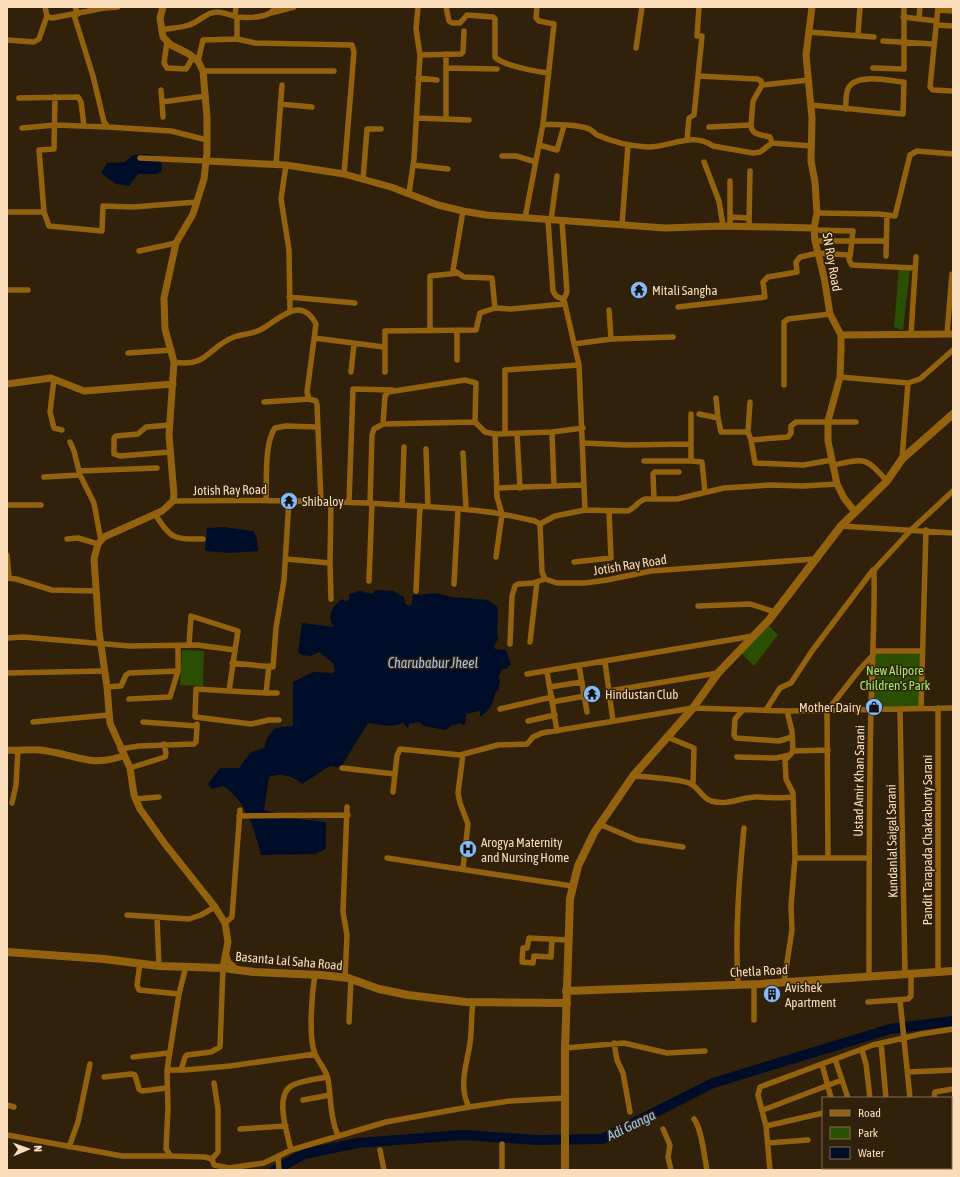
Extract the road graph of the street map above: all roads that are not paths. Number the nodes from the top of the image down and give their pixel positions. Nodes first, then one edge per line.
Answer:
1 (45, 7) edge
2 (76, 7) edge
3 (104, 7) edge
4 (118, 7) edge
5 (162, 7) edge
6 (236, 7) edge
7 (276, 7) edge
8 (294, 7) edge
9 (418, 7) edge
10 (446, 7) edge
11 (537, 7) edge
12 (642, 7) edge
13 (699, 7) edge
14 (812, 7) edge
15 (860, 7) edge
16 (904, 7) edge
17 (920, 7) edge
18 (938, 8) edge
19 (211, 10) edge
20 (953, 11) edge
21 (271, 13) junction
22 (76, 14) junction
23 (47, 16) junction
24 (236, 16) junction
25 (903, 18) junction
26 (919, 19) junction
27 (936, 23) junction
28 (953, 26) edge
29 (161, 30) junction
30 (464, 30) dead end
31 (808, 32) junction
32 (858, 34) junction
33 (874, 37) dead end
34 (237, 39) junction
35 (7, 40) edge
36 (884, 41) dead end
37 (167, 42) junction
38 (904, 42) junction
39 (934, 44) junction
40 (636, 48) dead end
41 (446, 54) junction
42 (420, 55) junction
43 (195, 59) junction
44 (446, 68) junction
45 (873, 68) dead end
46 (497, 69) dead end
47 (203, 71) junction
48 (334, 71) dead end
49 (549, 73) junction
50 (698, 76) junction
51 (418, 78) junction
52 (437, 80) dead end
53 (809, 80) junction
54 (282, 85) dead end
55 (762, 85) junction
56 (160, 90) dead end
57 (953, 91) edge
58 (206, 96) junction
59 (55, 97) junction
60 (19, 98) dead end
61 (162, 102) junction
62 (280, 104) junction
63 (811, 105) junction
64 (312, 107) dead end
65 (846, 109) junction
66 (163, 117) dead end
67 (416, 118) junction
68 (446, 119) junction
69 (469, 120) dead end
70 (543, 124) junction
71 (55, 125) junction
72 (751, 125) junction
73 (84, 126) junction
74 (564, 126) junction
75 (108, 127) junction
76 (22, 128) dead end
77 (709, 128) dead end
78 (381, 129) dead end
79 (207, 140) junction
80 (687, 140) junction
81 (772, 143) junction
82 (539, 145) junction
83 (628, 145) junction
84 (812, 146) junction
85 (953, 154) edge
86 (502, 156) dead end
87 (140, 158) dead end
88 (207, 161) junction
89 (536, 162) junction
90 (704, 162) dead end
91 (276, 165) junction
92 (286, 165) junction
93 (413, 165) junction
94 (448, 169) dead end
95 (750, 171) dead end
96 (344, 174) junction
97 (557, 176) dead end
98 (363, 180) junction
99 (730, 182) dead end
100 (409, 193) junction
101 (197, 202) junction
102 (463, 211) junction
103 (7, 212) edge
104 (44, 212) junction
105 (817, 213) junction
106 (887, 215) junction
107 (730, 217) junction
108 (525, 218) junction
109 (749, 218) junction
110 (550, 220) junction
111 (562, 221) junction
112 (622, 225) junction
113 (726, 226) junction
114 (749, 227) junction
115 (814, 229) junction
116 (853, 240) junction
117 (814, 241) junction
118 (886, 241) junction
119 (176, 243) junction
120 (139, 251) dead end
121 (818, 253) junction
122 (886, 256) dead end
123 (850, 257) junction
124 (916, 257) dead end
125 (915, 268) junction
126 (458, 273) junction
127 (952, 274) edge
128 (7, 290) edge
129 (28, 290) dead end
130 (289, 297) junction
131 (562, 298) junction
132 (355, 303) dead end
133 (564, 304) junction
134 (678, 307) dead end
135 (495, 308) junction
136 (609, 310) dead end
137 (290, 311) junction
138 (830, 314) junction
139 (457, 330) junction
140 (430, 331) junction
141 (911, 334) junction
142 (950, 334) edge
143 (841, 335) junction
144 (673, 337) dead end
145 (314, 338) junction
146 (611, 339) junction
147 (354, 344) junction
148 (574, 344) junction
149 (384, 348) junction
150 (172, 350) junction
151 (953, 350) edge
152 (128, 353) dead end
153 (457, 360) dead end
154 (174, 362) junction
155 (579, 365) junction
156 (351, 372) dead end
157 (385, 372) dead end
158 (840, 377) junction
159 (54, 379) junction
160 (908, 383) junction
161 (7, 384) edge
162 (173, 384) junction
163 (784, 385) dead end
164 (392, 390) junction
165 (716, 398) dead end
166 (309, 399) junction
167 (264, 402) dead end
168 (750, 402) dead end
169 (691, 414) dead end
170 (699, 414) dead end
171 (953, 414) edge
172 (718, 418) junction
173 (828, 421) junction
174 (476, 422) junction
175 (856, 422) dead end
176 (383, 424) junction
177 (170, 425) junction
178 (318, 427) junction
179 (583, 428) junction
180 (62, 430) dead end
181 (552, 432) junction
182 (748, 432) junction
183 (495, 434) junction
184 (505, 434) junction
185 (517, 434) junction
186 (751, 440) junction
187 (70, 442) dead end
188 (583, 442) junction
189 (691, 444) junction
190 (404, 447) dead end
191 (426, 449) dead end
192 (170, 452) junction
193 (463, 453) dead end
194 (902, 459) junction
195 (644, 461) dead end
196 (691, 461) junction
197 (833, 463) junction
198 (157, 468) dead end
199 (679, 472) dead end
200 (79, 473) junction
201 (44, 477) dead end
202 (887, 481) junction
203 (837, 484) junction
204 (584, 485) junction
205 (554, 486) junction
206 (497, 488) junction
207 (520, 488) junction
208 (953, 491) edge
209 (705, 492) junction
210 (654, 499) junction
211 (266, 500) junction
212 (289, 500) junction
213 (173, 501) junction
214 (321, 501) junction
215 (331, 502) junction
216 (349, 502) junction
217 (371, 503) junction
218 (7, 505) edge
219 (41, 505) dead end
220 (402, 505) junction
221 (420, 506) junction
222 (428, 506) junction
223 (458, 509) junction
224 (466, 509) junction
225 (585, 510) junction
226 (609, 511) junction
227 (855, 512) junction
228 (155, 514) junction
229 (502, 514) junction
230 (540, 524) junction
231 (841, 526) junction
232 (911, 530) junction
233 (926, 530) junction
234 (953, 533) edge
235 (67, 538) dead end
236 (203, 539) dead end
237 (99, 543) junction
238 (7, 555) edge
239 (496, 557) dead end
240 (815, 558) junction
241 (286, 559) junction
242 (574, 562) dead end
243 (330, 563) junction
244 (874, 570) junction
245 (8, 578) edge
246 (545, 579) junction
247 (369, 581) dead end
248 (537, 582) junction
249 (454, 584) dead end
250 (96, 591) junction
251 (416, 591) dead end
252 (331, 598) dead end
253 (698, 606) dead end
254 (775, 612) junction
255 (755, 636) junction
256 (7, 638) edge
257 (530, 642) dead end
258 (510, 644) dead end
259 (100, 645) junction
260 (189, 645) junction
261 (178, 646) junction
262 (235, 650) junction
263 (922, 651) junction
264 (874, 653) junction
265 (605, 662) junction
266 (232, 663) junction
267 (269, 666) junction
268 (579, 666) junction
269 (104, 671) junction
270 (178, 671) junction
271 (547, 672) junction
272 (7, 673) edge
273 (718, 673) junction
274 (527, 674) dead end
275 (582, 682) junction
276 (107, 687) junction
277 (550, 687) junction
278 (229, 691) junction
279 (609, 691) junction
280 (266, 693) junction
281 (277, 693) dead end
282 (585, 696) junction
283 (129, 700) dead end
284 (552, 700) junction
285 (500, 708) dead end
286 (693, 708) junction
287 (900, 708) junction
288 (921, 708) junction
289 (938, 708) junction
290 (953, 708) edge
291 (871, 709) junction
292 (766, 710) junction
293 (742, 711) junction
294 (787, 711) junction
295 (827, 711) junction
296 (587, 712) dead end
297 (108, 715) junction
298 (554, 715) junction
299 (195, 717) junction
300 (279, 720) dead end
301 (528, 721) dead end
302 (613, 721) junction
303 (33, 722) dead end
304 (143, 722) dead end
305 (197, 726) junction
306 (557, 731) junction
307 (667, 737) junction
308 (792, 738) junction
309 (164, 744) junction
310 (120, 748) junction
311 (7, 750) edge
312 (18, 750) junction
313 (828, 750) junction
314 (791, 753) junction
315 (464, 754) junction
316 (123, 756) junction
317 (737, 757) dead end
318 (130, 768) junction
319 (342, 768) dead end
320 (395, 774) junction
321 (633, 776) junction
322 (693, 784) junction
323 (393, 792) dead end
324 (158, 797) dead end
325 (793, 797) junction
326 (135, 799) junction
327 (12, 803) dead end
328 (347, 807) dead end
329 (348, 815) junction
330 (599, 824) junction
331 (744, 828) dead end
332 (683, 847) dead end
333 (387, 858) dead end
334 (795, 858) junction
335 (828, 858) junction
336 (868, 858) junction
337 (463, 868) junction
338 (572, 886) junction
339 (215, 907) junction
340 (127, 915) dead end
341 (157, 917) junction
342 (225, 923) junction
343 (552, 939) junction
344 (568, 940) junction
345 (226, 950) junction
346 (7, 952) edge
347 (140, 963) junction
348 (159, 966) junction
349 (186, 966) junction
350 (223, 968) junction
351 (237, 969) junction
352 (953, 971) edge
353 (938, 972) junction
354 (908, 973) junction
355 (315, 974) junction
356 (869, 975) junction
357 (348, 978) junction
358 (784, 982) junction
359 (738, 984) junction
360 (754, 984) junction
361 (566, 991) junction
362 (178, 994) junction
363 (900, 1000) junction
364 (473, 1002) junction
365 (868, 1002) dead end
366 (567, 1003) junction
367 (754, 1020) dead end
368 (349, 1022) dead end
369 (953, 1029) edge
370 (905, 1038) junction
371 (614, 1043) junction
372 (882, 1043) junction
373 (565, 1048) junction
374 (862, 1050) junction
375 (704, 1051) dead end
376 (169, 1053) junction
377 (315, 1054) junction
378 (133, 1057) dead end
379 (835, 1060) junction
380 (90, 1064) dead end
381 (822, 1064) junction
382 (167, 1070) junction
383 (181, 1070) junction
384 (953, 1070) edge
385 (908, 1072) junction
386 (327, 1076) junction
387 (104, 1077) dead end
388 (842, 1080) junction
389 (214, 1083) dead end
390 (828, 1085) junction
391 (167, 1088) junction
392 (953, 1089) edge
393 (330, 1095) junction
394 (831, 1097) edge
395 (848, 1097) edge
396 (870, 1097) edge
397 (886, 1097) edge
398 (910, 1097) edge
399 (934, 1097) edge
400 (566, 1098) junction
401 (303, 1100) dead end
402 (7, 1105) edge
403 (14, 1107) dead end
404 (469, 1107) junction
405 (763, 1110) junction
406 (630, 1112) dead end
407 (822, 1113) edge
408 (694, 1119) dead end
409 (286, 1126) junction
410 (766, 1126) junction
411 (240, 1129) dead end
412 (663, 1129) dead end
413 (7, 1135) edge
414 (338, 1136) junction
415 (808, 1140) dead end
416 (768, 1143) junction
417 (502, 1144) dead end
418 (69, 1147) junction
419 (380, 1150) dead end
420 (289, 1151) junction
421 (171, 1156) junction
422 (279, 1157) junction
423 (212, 1159) junction
424 (564, 1167) edge
425 (279, 1170) edge
426 (384, 1170) edge
427 (502, 1170) edge
428 (671, 1170) edge
429 (706, 1170) edge
430 (770, 1170) edge

1 - 23 street
2 - 22 street
3 - 4 street
3 - 22 street
5 - 29 street
6 - 24 street
7 - 21 street
8 - 21 street
9 - 42 street
10 - 49 street
11 - 49 street
12 - 40 street
13 - 50 street
14 - 31 street, SN Roy Road
15 - 32 street
16 - 25 street
17 - 26 street
18 - 20 street
18 - 27 street
19 - 24 street
19 - 29 street
21 - 24 street
22 - 23 street
22 - 75 street
23 - 35 street
24 - 34 street
25 - 26 street
25 - 38 street
26 - 27 street
27 - 28 street
27 - 39 street
29 - 37 street
30 - 41 street
31 - 32 street
31 - 53 street, SN Roy Road
32 - 33 street
34 - 43 street
34 - 96 street
36 - 38 street
37 - 43 street
37 - 43 street
38 - 39 street
38 - 45 street
39 - 57 street
41 - 42 street
41 - 44 street
42 - 51 street
43 - 47 street
44 - 46 street
44 - 68 street
47 - 48 street
47 - 58 street
49 - 70 street
50 - 55 street
50 - 80 street
51 - 52 street
51 - 67 street
53 - 55 street
53 - 63 street, SN Roy Road
54 - 62 street
55 - 72 street
56 - 61 street
58 - 61 street
58 - 79 street
59 - 60 street
59 - 71 street
59 - 73 street
61 - 66 street
62 - 64 street
62 - 91 street
63 - 65 street
63 - 84 street, SN Roy Road
65 - 65 street
67 - 68 street
67 - 93 street
68 - 69 street
70 - 74 street
70 - 82 street
71 - 73 street
71 - 76 street
71 - 104 street
72 - 77 street
72 - 81 street
73 - 75 street
74 - 82 street
74 - 83 street
75 - 79 street
78 - 98 street
79 - 88 street
80 - 81 street
80 - 83 street
81 - 84 street
82 - 89 street
83 - 112 street
84 - 105 street, SN Roy Road
85 - 106 street
86 - 89 street
87 - 88 street
88 - 91 street
88 - 101 street
89 - 108 street
90 - 113 street
91 - 92 street
92 - 96 street
92 - 130 street
93 - 94 street
93 - 100 street
95 - 109 street
96 - 98 street
97 - 110 street
98 - 100 street
99 - 107 street
100 - 102 street
101 - 104 street
101 - 119 street
102 - 108 street
102 - 126 street
103 - 104 street
105 - 106 street
105 - 115 street, SN Roy Road
106 - 118 street
107 - 109 street
107 - 113 street
108 - 110 street
109 - 114 street
110 - 111 street
110 - 131 street
111 - 112 street
111 - 131 street
112 - 113 street
113 - 114 street
114 - 115 street
115 - 116 street
115 - 117 street, SN Roy Road
116 - 117 street
116 - 118 street
116 - 123 street
117 - 121 street, SN Roy Road
118 - 122 street
119 - 120 street
119 - 150 street
121 - 123 street
121 - 134 street
121 - 138 street, SN Roy Road
123 - 125 street
124 - 125 street
125 - 141 street
126 - 135 street
126 - 140 street
127 - 142 street
128 - 129 street
130 - 132 street
130 - 137 street
131 - 133 street
133 - 135 street
133 - 148 street
135 - 139 street
136 - 146 street
137 - 145 street
137 - 154 street
138 - 143 street, SN Roy Road
138 - 163 street
139 - 140 street
139 - 153 street
140 - 149 street
141 - 142 street
141 - 143 street
143 - 158 street, SN Roy Road
144 - 146 street
145 - 147 street
145 - 166 street
146 - 148 street
147 - 149 street
147 - 156 street
148 - 155 street
149 - 157 street
150 - 152 street
150 - 154 street
151 - 160 street
154 - 162 street
155 - 179 street
155 - 184 street
158 - 160 street
158 - 173 street, SN Roy Road
159 - 161 street
159 - 162 street
159 - 180 street
160 - 194 street
162 - 177 street
164 - 174 street
164 - 176 street
164 - 216 street
165 - 172 street
166 - 167 street
166 - 178 street
168 - 182 street
169 - 189 street
170 - 172 street
171 - 194 main road
172 - 182 street
173 - 175 street
173 - 186 street
173 - 197 street, SN Roy Road
174 - 176 street
174 - 183 street
176 - 217 street
177 - 192 street
177 - 192 street
178 - 211 street
178 - 214 street
179 - 181 street
179 - 188 street
181 - 185 street
181 - 205 street
182 - 186 street
183 - 184 street
183 - 206 street
184 - 185 street
185 - 207 street
186 - 197 street
187 - 200 street
188 - 189 street
188 - 204 street
189 - 196 street
190 - 220 street
191 - 222 street
192 - 213 street
193 - 224 street
194 - 202 main road
195 - 196 street
196 - 209 street
197 - 202 street
197 - 203 street, SN Roy Road
198 - 200 street
199 - 210 street
200 - 201 street
200 - 237 street
202 - 227 main road
203 - 209 street
203 - 227 street, SN Roy Road
204 - 205 street
204 - 225 street
205 - 207 street
206 - 207 street
206 - 229 street
208 - 232 street
209 - 210 street
210 - 226 street
211 - 212 street, Jotish Ray Road
211 - 213 street, Jotish Ray Road
212 - 214 street, Jotish Ray Road
212 - 241 street
213 - 228 street
214 - 215 street, Jotish Ray Road
215 - 216 street, Jotish Ray Road
215 - 243 street
216 - 217 street, Jotish Ray Road
217 - 220 street, Jotish Ray Road
217 - 247 street
218 - 219 street
220 - 221 street, Jotish Ray Road
221 - 222 street, Jotish Ray Road
221 - 251 street
222 - 223 street, Jotish Ray Road
223 - 224 street, Jotish Ray Road
223 - 249 street
224 - 229 street, Jotish Ray Road
225 - 226 street
225 - 230 street
226 - 242 street
227 - 231 main road
228 - 236 street
228 - 237 street
229 - 230 street, Jotish Ray Road
229 - 239 street
230 - 246 street
231 - 232 street
231 - 240 main road
232 - 233 street
232 - 244 street
233 - 234 street
233 - 263 street
235 - 237 street
237 - 250 street
238 - 245 street
240 - 246 street, Jotish Ray Road
240 - 254 main road
241 - 243 street
241 - 267 street
243 - 252 street
244 - 264 street, Ustad Amir Khan Sarani
244 - 292 street
245 - 250 street
246 - 248 street
248 - 257 street
248 - 258 street
250 - 259 street
253 - 254 street
254 - 255 main road
255 - 265 street
255 - 273 main road
256 - 259 street
259 - 261 street
259 - 269 street
260 - 261 street
260 - 262 street
260 - 262 street
261 - 270 street
262 - 266 street
263 - 264 street
263 - 288 street
264 - 291 street, Ustad Amir Khan Sarani
264 - 295 street
265 - 268 street
265 - 279 street
266 - 267 street
266 - 278 street
267 - 280 street
268 - 271 street
268 - 275 street
269 - 272 street
269 - 276 street
270 - 276 street
270 - 283 street
271 - 274 street
271 - 277 street
273 - 279 street
273 - 286 main road
275 - 277 street
275 - 282 street
276 - 297 street
277 - 284 street
278 - 280 street
278 - 299 street
279 - 302 street
280 - 281 street
282 - 284 street
282 - 296 street
284 - 285 street
284 - 298 street
286 - 293 street
286 - 302 street
286 - 307 main road
287 - 288 street
287 - 291 street
287 - 354 street, Kundanlal Saigal Sarani
288 - 289 street
289 - 290 street
289 - 353 street, Pandit Tarapada Chakraborty Sarani
291 - 295 street
291 - 336 street, Ustad Amir Khan Sarani
292 - 293 street
292 - 294 street
293 - 308 street
294 - 295 street
294 - 308 street
295 - 313 street
297 - 303 street
297 - 310 street
298 - 301 street
298 - 306 street
299 - 300 street
299 - 305 street
302 - 306 street
304 - 305 street
305 - 309 street
306 - 315 street
307 - 321 main road
307 - 322 street
308 - 314 street
309 - 310 street
309 - 318 street
310 - 316 street
311 - 312 street
312 - 316 street
312 - 327 street
313 - 314 street
313 - 335 street
314 - 317 street
314 - 325 street
315 - 320 street
315 - 337 street
316 - 318 street
318 - 326 street
319 - 320 street
320 - 323 street
321 - 322 street
321 - 330 main road
322 - 325 street
324 - 326 street
325 - 334 street
326 - 339 street
328 - 329 street
329 - 342 street
329 - 357 street
330 - 332 street
330 - 338 main road
331 - 359 street
333 - 337 street
334 - 335 street
334 - 358 street
335 - 336 street
336 - 356 street, Ustad Amir Khan Sarani
337 - 338 street
338 - 344 main road
339 - 341 street
339 - 342 street
340 - 341 street
341 - 348 street
342 - 345 street
343 - 343 street
343 - 344 street
344 - 361 main road
345 - 350 street
345 - 351 street
346 - 347 main road, Basanta Lal Saha Road
347 - 348 main road, Basanta Lal Saha Road
347 - 362 street
348 - 349 main road, Basanta Lal Saha Road
349 - 350 main road, Basanta Lal Saha Road
349 - 362 street
350 - 351 main road, Basanta Lal Saha Road
350 - 383 street
351 - 355 main road, Basanta Lal Saha Road
352 - 353 main road, Chetla Road
353 - 354 main road, Chetla Road
354 - 356 main road, Chetla Road
354 - 363 street, Kundanlal Saigal Sarani
355 - 357 main road, Basanta Lal Saha Road
355 - 377 street
356 - 358 main road, Chetla Road
357 - 364 main road, Basanta Lal Saha Road
357 - 368 street
358 - 360 main road, Chetla Road
359 - 360 main road, Chetla Road
359 - 361 main road, Chetla Road
360 - 367 street
361 - 366 main road
362 - 376 street
363 - 365 street
363 - 370 street
364 - 366 main road, Basanta Lal Saha Road
364 - 404 street
366 - 373 main road
369 - 370 street
370 - 372 street
370 - 385 street
371 - 373 street
371 - 375 street
371 - 406 street
372 - 374 street
372 - 397 street
373 - 400 main road
374 - 379 street
374 - 396 street
376 - 378 street
376 - 382 street
377 - 383 street
377 - 386 street
379 - 381 street
379 - 388 street
380 - 418 street
381 - 390 street
381 - 405 street
382 - 383 street
382 - 391 street
384 - 385 street
385 - 398 street
386 - 393 street
386 - 409 street
387 - 391 street
388 - 390 street
388 - 395 street
389 - 423 street
390 - 394 street
390 - 405 street
391 - 421 street
392 - 399 street
393 - 401 street
393 - 414 street
400 - 404 street
400 - 424 main road
402 - 403 street
404 - 414 street
405 - 410 street
407 - 410 street
408 - 429 street
409 - 411 street
409 - 420 street
410 - 416 street
412 - 428 street
413 - 418 street
414 - 420 street
415 - 416 street
416 - 430 street
417 - 427 street
418 - 421 street
419 - 426 street
420 - 422 street
421 - 423 street
422 - 423 street
422 - 425 street

